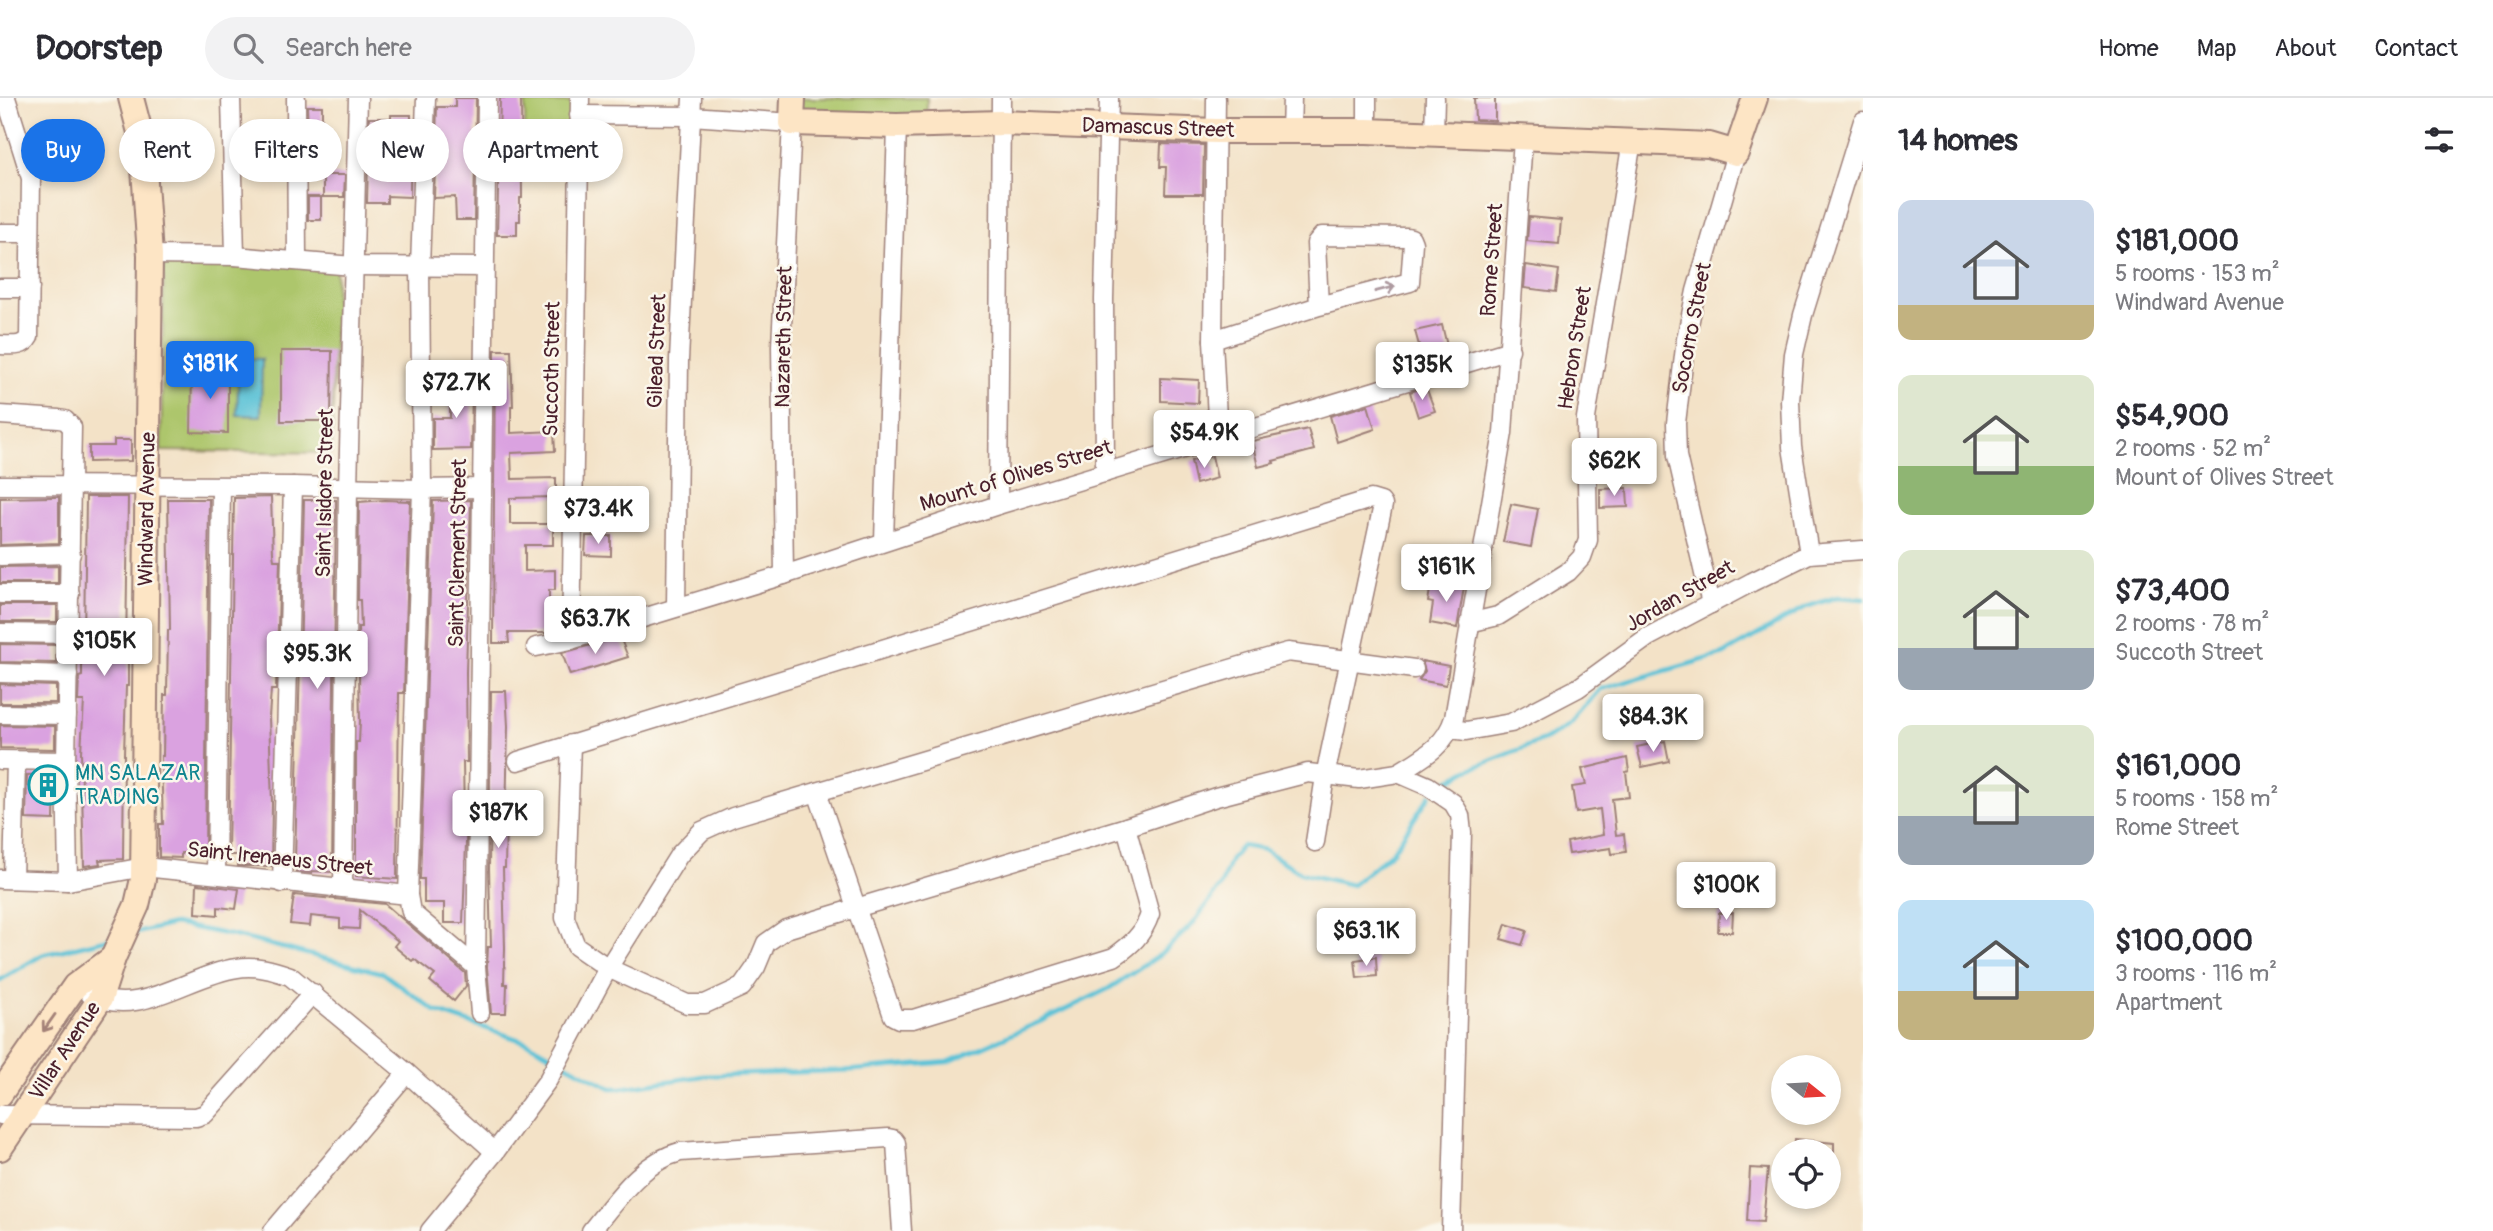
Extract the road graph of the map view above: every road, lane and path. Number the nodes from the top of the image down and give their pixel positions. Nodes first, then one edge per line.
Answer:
1 (7, 98) edge
2 (131, 98) edge
3 (231, 98) edge
4 (296, 98) edge
5 (358, 98) edge
6 (426, 98) edge
7 (487, 98) edge
8 (692, 98) edge
9 (793, 98) edge
10 (1001, 98) edge
11 (1109, 98) edge
12 (1216, 98) edge
13 (1292, 98) edge
14 (1367, 98) edge
15 (1435, 98) edge
16 (1755, 98) edge
17 (0, 100) edge
18 (579, 106) edge
19 (691, 117) junction
20 (1863, 121) edge
21 (792, 123) junction
22 (1000, 123) junction
23 (897, 126) junction
24 (1108, 127) junction
25 (1216, 131) junction
26 (1291, 131) junction
27 (1367, 131) junction
28 (1434, 134) junction
29 (1523, 139) junction
30 (1632, 141) junction
31 (1736, 153) junction
32 (0, 233) edge
33 (30, 233) junction
34 (150, 255) junction
35 (235, 256) junction
36 (298, 260) junction
37 (353, 266) junction
38 (420, 267) junction
39 (484, 267) junction
40 (0, 288) edge
41 (30, 288) junction
42 (1319, 306) junction
43 (1213, 340) junction
44 (0, 345) edge
45 (1510, 350) junction
46 (0, 415) edge
47 (1218, 438) junction
48 (1105, 473) junction
49 (0, 485) edge
50 (72, 485) junction
51 (147, 486) junction
52 (221, 486) junction
53 (293, 486) junction
54 (348, 488) junction
55 (482, 488) junction
56 (422, 489) junction
57 (998, 505) junction
58 (884, 541) junction
59 (1863, 550) edge
60 (71, 554) junction
61 (1810, 554) junction
62 (0, 556) edge
63 (784, 575) junction
64 (0, 594) edge
65 (70, 594) junction
66 (1711, 604) junction
67 (676, 606) junction
68 (1469, 623) junction
69 (0, 633) edge
70 (69, 634) junction
71 (571, 640) junction
72 (536, 648) dead end
73 (1350, 660) junction
74 (1415, 669) dead end
75 (0, 673) edge
76 (68, 675) junction
77 (0, 714) edge
78 (67, 715) junction
79 (1451, 729) junction
80 (571, 744) junction
81 (8, 761) edge
82 (66, 761) junction
83 (518, 761) dead end
84 (1398, 773) junction
85 (1325, 776) junction
86 (817, 792) junction
87 (1126, 827) junction
88 (1315, 842) dead end
89 (144, 873) junction
90 (216, 874) junction
91 (6, 879) edge
92 (68, 881) junction
93 (282, 883) junction
94 (343, 888) junction
95 (408, 895) junction
96 (857, 909) junction
97 (113, 958) junction
98 (476, 967) junction
99 (608, 968) junction
100 (75, 986) junction
101 (313, 993) junction
102 (100, 999) junction
103 (480, 1013) dead end
104 (407, 1073) junction
105 (0, 1094) edge
106 (11, 1114) edge
107 (0, 1148) edge
108 (495, 1152) junction
109 (273, 1231) edge
110 (430, 1231) edge
111 (590, 1231) edge
112 (902, 1231) edge
113 (1451, 1231) edge

1 - 17 street
1 - 33 street
2 - 34 main road, Windward Avenue
3 - 35 street
4 - 36 street
5 - 37 street, Saint Isidore Street
6 - 38 street
7 - 39 street, Saint Clement Street
8 - 19 street, Gilead Street
9 - 21 main road, Nazareth Street
10 - 22 street
11 - 24 street
12 - 25 street
13 - 26 street
14 - 27 street
15 - 28 street
16 - 31 main road, Socorro Street
18 - 19 street, Damascus Street
18 - 71 street, Succoth Street
19 - 21 street, Damascus Street
19 - 67 street, Gilead Street
20 - 61 street
21 - 23 main road, Damascus Street
21 - 63 street, Nazareth Street
22 - 23 main road, Damascus Street
22 - 24 main road, Damascus Street
22 - 57 street
23 - 58 street
24 - 25 main road, Damascus Street
24 - 48 street
25 - 26 main road, Damascus Street
25 - 43 street
26 - 27 main road, Damascus Street
27 - 28 main road, Damascus Street
28 - 29 main road, Damascus Street
29 - 30 main road, Damascus Street
29 - 45 street, Rome Street
30 - 31 main road, Damascus Street
30 - 68 street, Hebron Street
31 - 66 street, Socorro Street
32 - 33 street
33 - 41 street
34 - 35 street
34 - 51 main road, Windward Avenue
35 - 36 street
36 - 37 street
37 - 38 street
37 - 54 street, Saint Isidore Street
38 - 39 street
38 - 56 street
39 - 55 street, Saint Clement Street
40 - 41 street
41 - 44 street
42 -> 42 street
42 - 43 street
43 - 47 street
45 - 47 street, Mount of Olives Street
45 - 68 street, Rome Street
46 - 50 street
47 - 48 street, Mount of Olives Street
48 - 57 street, Mount of Olives Street
49 - 50 street
50 - 51 street
50 - 60 street
51 - 52 street
51 - 89 main road, Windward Avenue
52 - 53 street
52 - 90 street
53 - 54 street
53 - 93 street
54 - 56 street
54 - 94 street, Saint Isidore Street
55 - 56 street
55 - 98 street, Saint Clement Street
56 - 95 street
57 - 58 street, Mount of Olives Street
58 - 63 street, Mount of Olives Street
59 - 61 street, Jordan Street
60 - 62 street
60 - 65 street
61 - 66 street, Jordan Street
63 - 67 street, Mount of Olives Street
64 - 65 street
65 - 70 street
66 - 79 street, Jordan Street
67 - 71 street, Mount of Olives Street
68 - 79 street, Rome Street
69 - 70 street
70 - 76 street
71 - 72 street, Mount of Olives Street
73 - 74 street
73 - 80 street
73 - 85 street
73 - 86 street
75 - 76 street
76 - 78 street
77 - 78 street
78 - 82 street
79 - 84 street
80 - 83 street
80 - 99 street
81 - 82 street
81 - 91 street
82 - 92 street
84 - 85 street
84 - 113 street
85 - 87 street
85 - 88 street
86 - 96 street
86 - 99 street
87 - 96 street
87 - 96 street
89 - 90 street, Saint Irenaeus Street
89 - 92 street, Saint Irenaeus Street
89 - 97 main road, Windward Avenue
90 - 93 street, Saint Irenaeus Street
91 - 92 street, Saint Irenaeus Street
93 - 94 street, Saint Irenaeus Street
94 - 95 street, Saint Irenaeus Street
95 - 98 street
96 - 99 street
97 - 100 main road, Villar Avenue
97 - 102 main road, Villar Avenue
98 - 103 street
99 - 108 street
100 - 102 street
100 -> 105 main road, Villar Avenue
101 - 102 street
101 - 104 street
101 - 106 street
102 - 106 main road, Villar Avenue
104 - 108 street
104 - 109 street
106 - 107 main road, Villar Avenue
108 - 110 street
111 - 112 street

